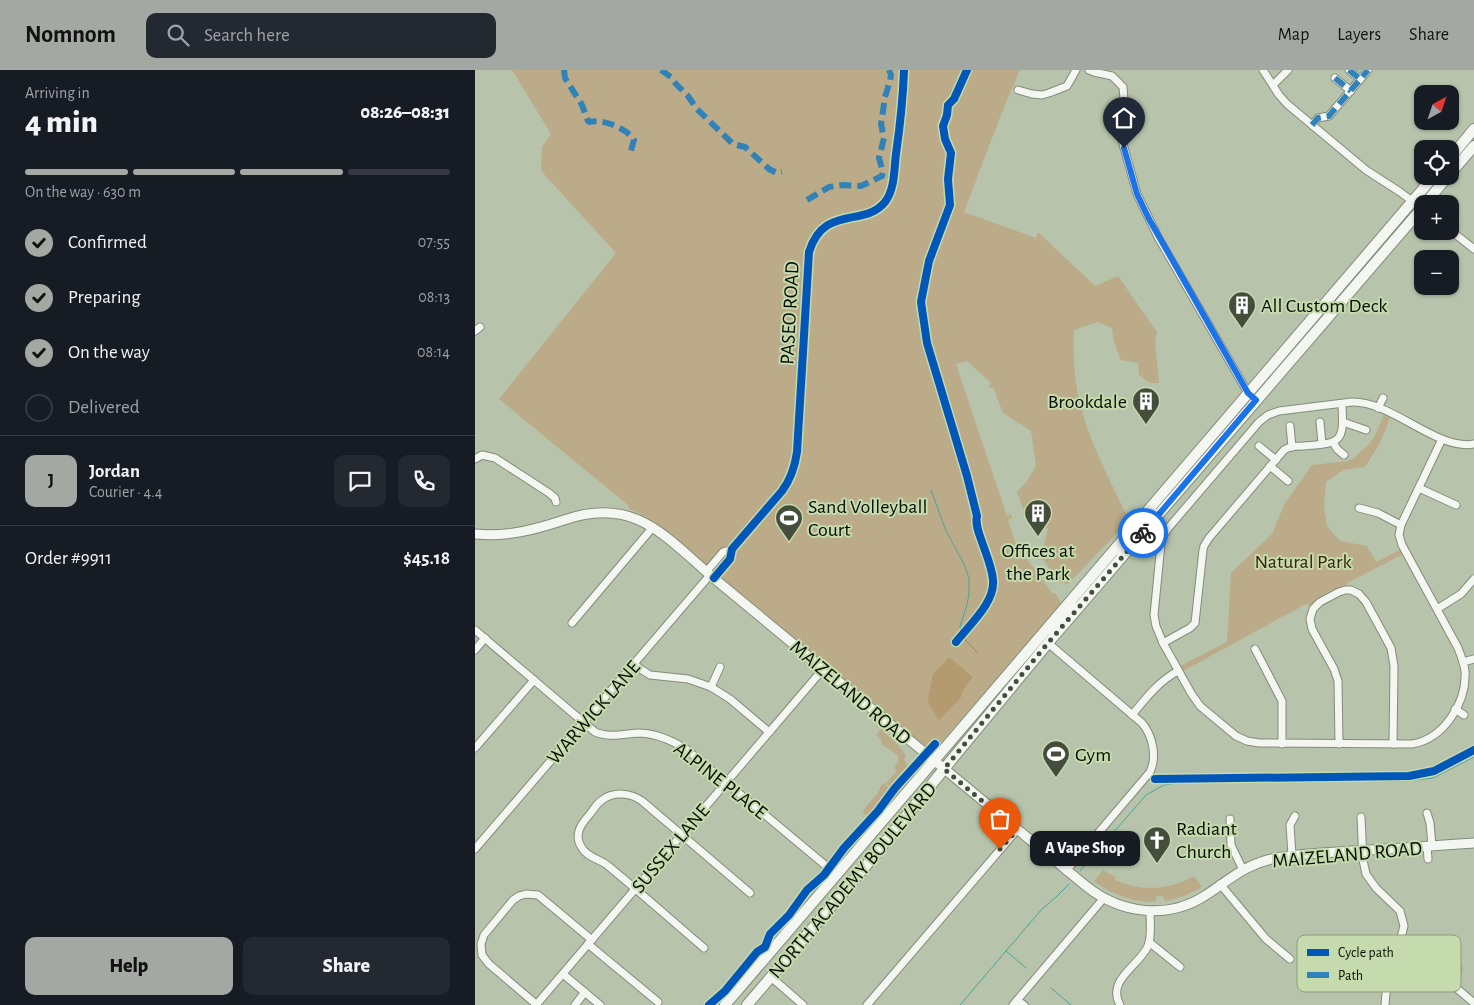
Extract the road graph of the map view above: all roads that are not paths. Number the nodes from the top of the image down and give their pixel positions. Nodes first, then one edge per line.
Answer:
1 (904, 70) edge
2 (1076, 70) edge
3 (1089, 70) edge
4 (1263, 70) edge
5 (1288, 70) edge
6 (1349, 70) edge
7 (1368, 70) edge
8 (1335, 78) dead end
9 (1360, 79) junction
10 (1273, 85) junction
11 (1018, 90) dead end
12 (1351, 91) junction
13 (1312, 125) junction
14 (1474, 129) edge
15 (1474, 146) edge
16 (1459, 147) edge
17 (1459, 163) edge
18 (1440, 185) edge
19 (1431, 195) edge
20 (1414, 201) edge
21 (1414, 214) edge
22 (1414, 214) edge
23 (1459, 238) edge
24 (1474, 250) edge
25 (1248, 393) junction
26 (1383, 398) dead end
27 (1256, 400) junction
28 (1342, 404) junction
29 (1378, 408) junction
30 (1319, 422) dead end
31 (1343, 422) junction
32 (1290, 426) dead end
33 (1366, 430) dead end
34 (1442, 439) junction
35 (1333, 442) junction
36 (1322, 444) junction
37 (1474, 444) edge
38 (1259, 446) dead end
39 (1292, 447) junction
40 (1344, 455) dead end
41 (475, 459) edge
42 (1275, 460) junction
43 (1270, 466) junction
44 (1288, 481) dead end
45 (1419, 488) junction
46 (556, 502) dead end
47 (1455, 505) dead end
48 (1152, 506) junction
49 (1359, 508) dead end
50 (1401, 525) junction
51 (653, 527) junction
52 (475, 534) edge
53 (1120, 560) junction
54 (710, 575) junction
55 (1474, 579) edge
56 (1071, 601) junction
57 (1437, 609) junction
58 (572, 623) dead end
59 (475, 630) edge
60 (485, 638) junction
61 (1048, 643) junction
62 (1163, 643) junction
63 (1255, 649) dead end
64 (475, 650) edge
65 (1037, 656) junction
66 (1474, 659) edge
67 (1463, 662) junction
68 (634, 664) junction
69 (720, 667) dead end
70 (823, 668) junction
71 (1179, 671) junction
72 (533, 680) junction
73 (711, 687) junction
74 (1455, 709) junction
75 (1132, 714) junction
76 (1463, 715) dead end
77 (583, 722) junction
78 (769, 732) junction
79 (1282, 744) junction
80 (1339, 744) junction
81 (1393, 744) junction
82 (475, 748) edge
83 (934, 761) junction
84 (944, 769) junction
85 (727, 782) junction
86 (1427, 813) dead end
87 (1295, 816) dead end
88 (1361, 817) dead end
89 (1230, 819) dead end
90 (1017, 830) junction
91 (681, 835) junction
92 (1474, 843) edge
93 (1429, 846) junction
94 (475, 848) edge
95 (1474, 848) edge
96 (1363, 850) junction
97 (1292, 855) junction
98 (1428, 859) dead end
99 (1243, 870) junction
100 (1067, 871) junction
101 (837, 875) junction
102 (1221, 884) junction
103 (635, 890) junction
104 (750, 893) dead end
105 (1103, 899) junction
106 (1150, 911) junction
107 (804, 913) junction
108 (1403, 935) edge
109 (590, 942) junction
110 (1149, 942) junction
111 (703, 948) dead end
112 (1290, 959) dead end
113 (1180, 967) dead end
114 (563, 974) junction
115 (771, 977) junction
116 (585, 992) junction
117 (1386, 992) edge
118 (1461, 992) edge
119 (658, 1002) dead end
120 (1015, 1002) edge
121 (1474, 1003) edge
122 (536, 1005) edge
123 (575, 1005) edge
124 (601, 1005) edge
125 (725, 1005) edge
126 (747, 1005) edge
127 (803, 1005) edge
128 (867, 1005) edge
129 (1024, 1005) edge
130 (1120, 1005) edge
131 (1385, 1005) edge

1 - 54 street, PASEO ROAD
2 - 11 street
3 - 25 street
4 - 10 street
5 - 10 street
6 - 9 street
7 - 9 street
8 - 12 street
9 - 12 street
10 - 13 street
12 - 13 street
13 - 20 street
14 - 16 highway
15 - 17 highway, NORTH ACADEMY BOULEVARD
18 - 19 highway, NORTH ACADEMY BOULEVARD
21 - 25 highway, NORTH ACADEMY BOULEVARD
22 - 27 highway, NORTH ACADEMY BOULEVARD
23 - 24 street
25 - 27 main road
25 - 48 highway, NORTH ACADEMY BOULEVARD
26 - 29 street
27 - 53 highway, NORTH ACADEMY BOULEVARD
28 - 29 street
28 - 31 street
28 - 62 street
29 - 34 street
30 - 36 street
31 - 33 street
31 - 35 street
32 - 39 street
34 - 37 street
34 - 45 street
35 - 36 street
35 - 40 street
36 - 39 street
38 - 42 street
39 - 42 street
41 - 46 street
42 - 43 street
43 - 44 street
43 - 62 street
45 - 47 street
45 - 50 street
48 - 53 main road
48 - 56 highway, NORTH ACADEMY BOULEVARD
49 - 50 street
50 - 57 street
51 - 52 main road, MAIZELAND ROAD
51 - 54 main road, MAIZELAND ROAD
51 - 58 street
53 - 61 highway, NORTH ACADEMY BOULEVARD
54 - 68 street, WARWICK LANE
54 - 70 main road, MAIZELAND ROAD
55 - 57 street
56 - 65 main road
56 - 83 highway, NORTH ACADEMY BOULEVARD
57 - 67 street
59 - 60 street, ALPINE PLACE
60 - 64 street
60 - 72 street, ALPINE PLACE
61 - 65 highway, NORTH ACADEMY BOULEVARD
61 - 75 street
62 - 71 street
63 - 79 street
65 - 84 highway, NORTH ACADEMY BOULEVARD
66 - 67 street
67 - 74 street
68 - 73 street
68 - 77 street, WARWICK LANE
69 - 73 street
70 - 78 street, SUSSEX LANE
70 - 83 main road, MAIZELAND ROAD
71 - 75 street
71 - 79 street
72 - 77 street, ALPINE PLACE
72 - 82 street
73 - 78 street
74 - 76 street
74 - 81 street
75 - 100 street
77 - 85 street, ALPINE PLACE
77 - 94 street, WARWICK LANE
78 - 85 street, SUSSEX LANE
79 - 80 street
80 - 81 street
80 - 81 street
83 - 84 main road, MAIZELAND ROAD
83 - 101 highway, NORTH ACADEMY BOULEVARD
84 - 90 main road, MAIZELAND ROAD
84 - 115 highway, NORTH ACADEMY BOULEVARD
85 - 91 street, SUSSEX LANE
85 - 101 street, ALPINE PLACE
86 - 93 street
87 - 97 street
88 - 96 street
89 - 99 street
90 - 100 main road, MAIZELAND ROAD
90 - 128 street
91 - 103 street, SUSSEX LANE
91 - 103 street
91 - 104 street
92 - 93 main road, MAIZELAND ROAD
92 - 95 street
93 - 96 main road, MAIZELAND ROAD
93 - 98 street
96 - 97 main road, MAIZELAND ROAD
96 - 108 street
97 - 99 main road, MAIZELAND ROAD
99 - 102 main road, MAIZELAND ROAD
100 - 105 main road, MAIZELAND ROAD
101 - 107 highway, NORTH ACADEMY BOULEVARD
102 - 106 main road, MAIZELAND ROAD
102 - 112 street
103 - 109 street, SUSSEX LANE
103 - 111 street
105 - 106 main road, MAIZELAND ROAD
105 - 120 street
106 - 110 street
107 - 115 highway
107 - 125 highway, NORTH ACADEMY BOULEVARD
109 - 114 street, SUSSEX LANE
109 - 119 street
109 - 122 street
110 - 113 street
110 - 130 street
114 - 116 street
114 - 122 street, SUSSEX LANE
115 - 126 highway, NORTH ACADEMY BOULEVARD
115 - 127 street
116 - 123 street
116 - 124 street
117 - 131 street
118 - 121 street
120 - 129 street

